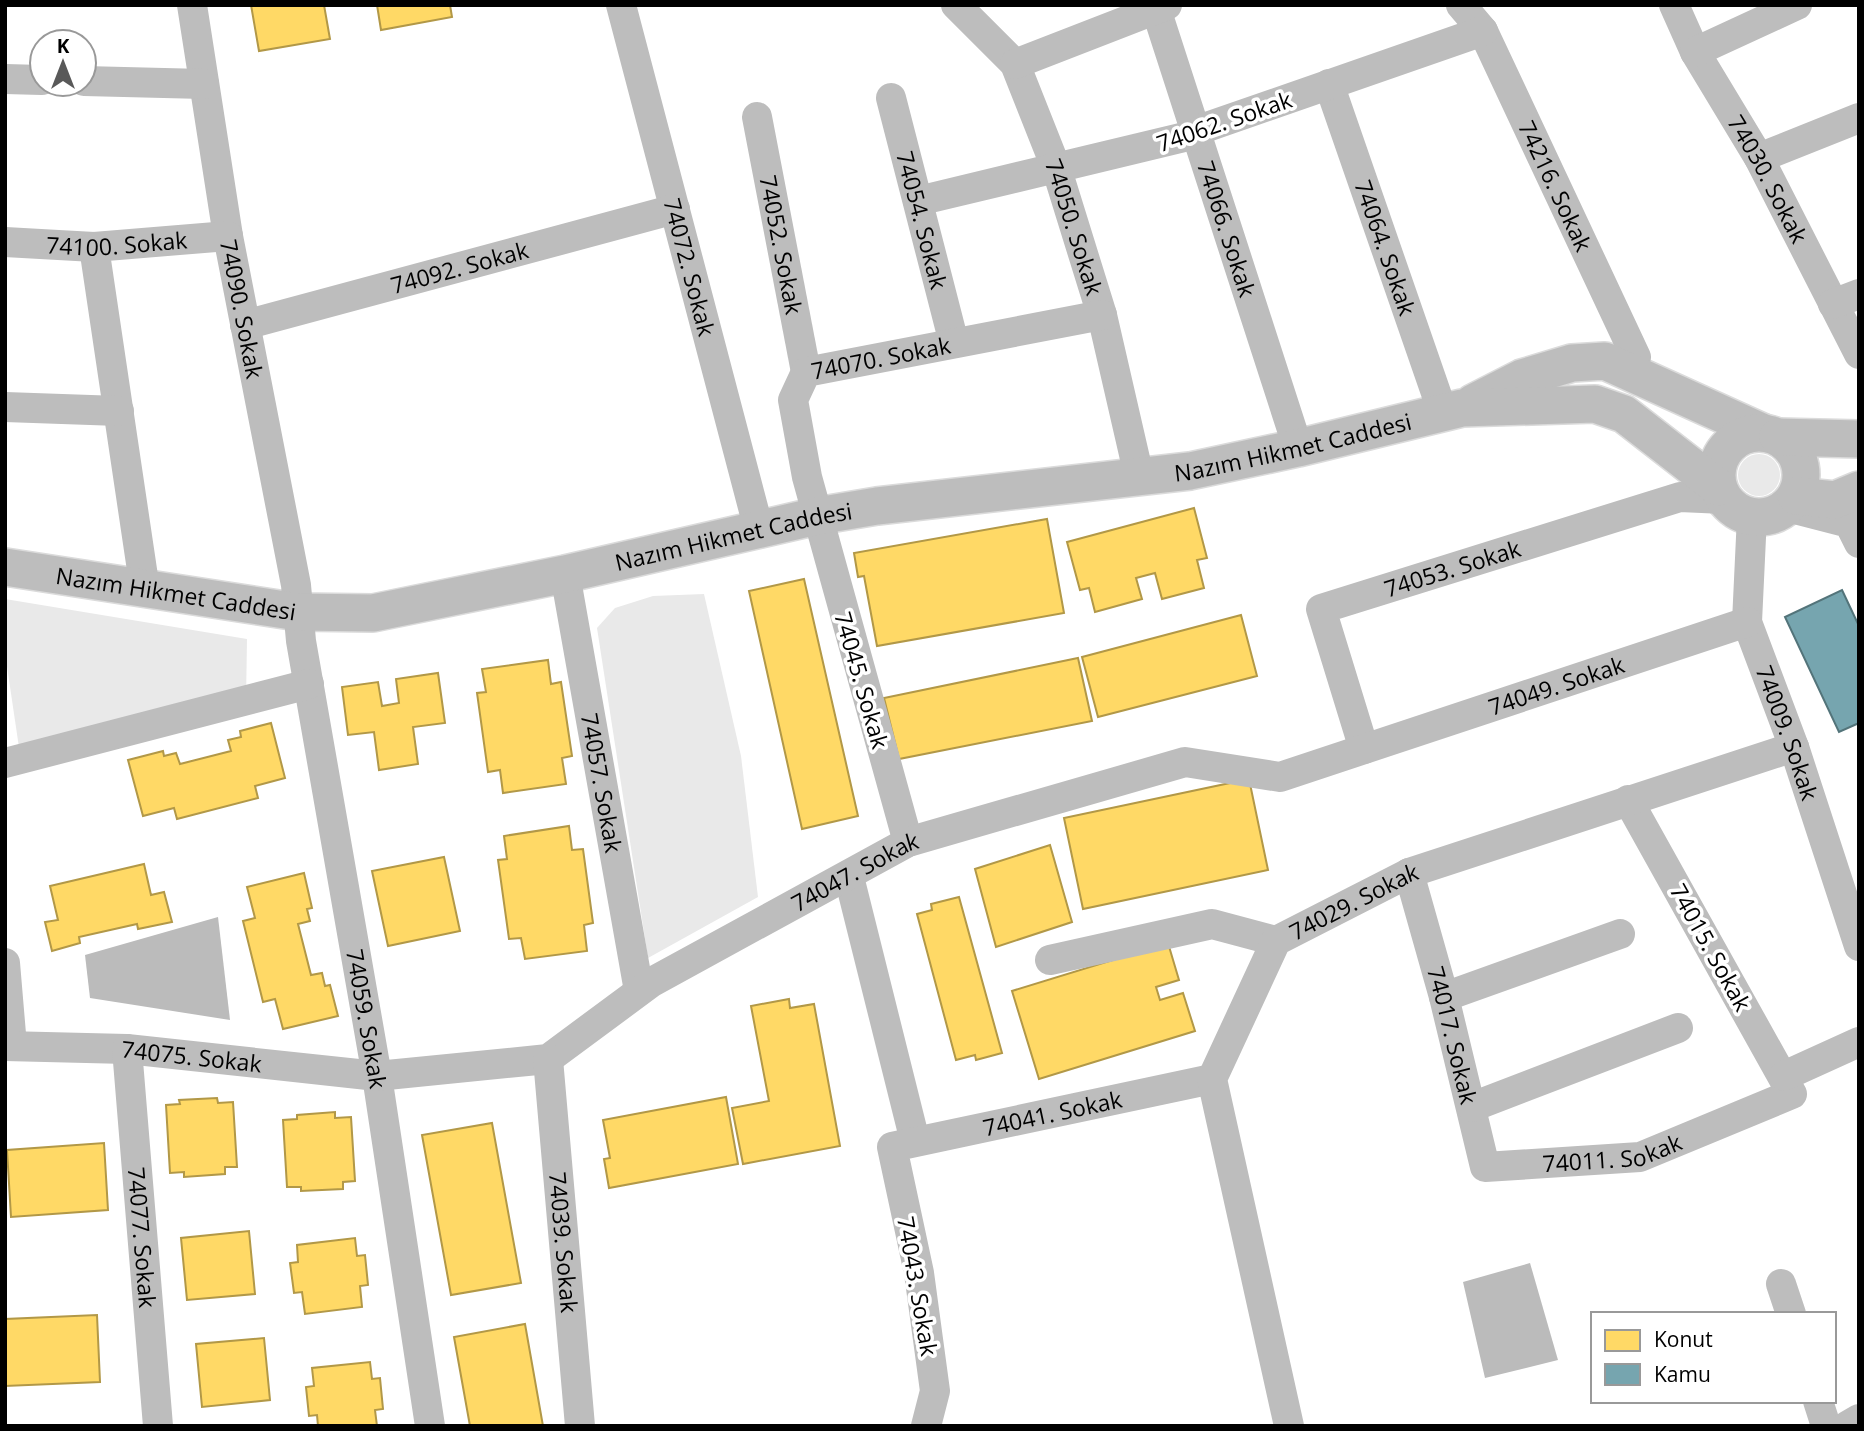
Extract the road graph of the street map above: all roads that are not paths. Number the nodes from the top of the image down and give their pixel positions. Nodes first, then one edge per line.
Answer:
1 (192, 5) edge
2 (621, 5) edge
3 (956, 5) edge
4 (1461, 5) edge
5 (1674, 5) edge
6 (1797, 5) edge
7 (1161, 7) edge
8 (1483, 31) junction
9 (1695, 51) junction
10 (1015, 64) junction
11 (5, 79) edge
12 (28, 80) edge
13 (98, 81) edge
14 (204, 84) junction
15 (1329, 84) junction
16 (891, 98) dead end
17 (757, 117) dead end
18 (1859, 118) edge
19 (1198, 134) junction
20 (1759, 158) junction
21 (1057, 170) junction
22 (918, 201) junction
23 (676, 209) junction
24 (228, 236) junction
25 (5, 242) edge
26 (94, 247) junction
27 (1846, 299) edge
28 (1102, 315) junction
29 (245, 325) junction
30 (954, 343) junction
31 (1859, 354) edge
32 (806, 372) junction
33 (1631, 373) junction
34 (5, 407) edge
35 (1453, 410) junction
36 (119, 411) junction
37 (1771, 435) junction
38 (1859, 439) edge
39 (1298, 449) junction
40 (1139, 476) junction
41 (1859, 490) edge
42 (1755, 501) junction
43 (817, 516) junction
44 (759, 530) junction
45 (1859, 543) edge
46 (5, 566) edge
47 (565, 575) junction
48 (145, 590) junction
49 (299, 612) junction
50 (1747, 622) junction
51 (309, 684) junction
52 (1794, 747) junction
53 (1364, 749) junction
54 (5, 763) edge
55 (1628, 800) junction
56 (908, 842) junction
57 (1409, 873) junction
58 (849, 877) junction
59 (1620, 934) dead end
60 (1276, 941) junction
61 (1859, 946) edge
62 (1050, 960) dead end
63 (5, 963) edge
64 (639, 991) junction
65 (1444, 997) junction
66 (1678, 1028) dead end
67 (1859, 1042) edge
68 (9, 1046) edge
69 (127, 1049) junction
70 (548, 1059) junction
71 (377, 1076) junction
72 (1212, 1079) junction
73 (1788, 1085) junction
74 (1472, 1107) junction
75 (904, 1144) junction
76 (1782, 1284) dead end
77 (1790, 1312) edge
78 (1819, 1403) edge
79 (1859, 1419) edge
80 (158, 1426) edge
81 (430, 1426) edge
82 (580, 1426) edge
83 (926, 1426) edge
84 (1289, 1426) edge
85 (1826, 1426) edge
86 (1847, 1426) edge

1 - 14 street, 74090. Sokak
2 - 23 street, 74072. Sokak
3 - 10 street, 74050. Sokak
4 - 8 street, 74216. Sokak
5 - 9 street, 74030. Sokak
6 - 9 street
7 - 10 street
7 - 19 street, 74066. Sokak
8 - 15 street, 74062. Sokak
8 - 33 street, 74216. Sokak
9 - 20 street, 74030. Sokak
10 - 21 street, 74050. Sokak
11 - 12 street
13 - 14 street
14 - 24 street, 74090. Sokak
15 - 19 street, 74062. Sokak
15 - 35 street, 74064. Sokak
16 - 22 street, 74054. Sokak
17 - 32 street, 74052. Sokak
18 - 20 street
19 - 21 street, 74062. Sokak
19 - 39 street, 74066. Sokak
20 - 27 street, 74030. Sokak
21 - 22 street, 74062. Sokak
21 - 28 street, 74050. Sokak
22 - 30 street, 74054. Sokak
23 - 29 street, 74092. Sokak
23 - 44 street, 74072. Sokak
24 - 26 street, 74100. Sokak
24 - 29 street, 74090. Sokak
25 - 26 street, 74100. Sokak
26 - 36 street
27 - 31 street, 74030. Sokak
28 - 30 street, 74070. Sokak
28 - 40 street, 74050. Sokak
29 - 49 street, 74090. Sokak
30 - 32 street, 74070. Sokak
32 - 43 street, 74070. Sokak
33 - 35 main road, Nazım Hikmet Caddesi
33 - 37 main road, Nazım Hikmet Caddesi
34 - 36 street
35 - 39 main road, Nazım Hikmet Caddesi
35 - 42 main road, Nazım Hikmet Caddesi
36 - 48 street
37 - 38 main road, Nazım Hikmet Caddesi
37 - 42 main road
37 - 42 main road
39 - 40 main road, Nazım Hikmet Caddesi
40 - 43 main road, Nazım Hikmet Caddesi
41 - 42 main road
42 - 45 street
42 - 50 street, 74009. Sokak
42 - 53 street, 74053. Sokak
43 - 44 main road, Nazım Hikmet Caddesi
43 - 56 street, 74045. Sokak
44 - 47 main road, Nazım Hikmet Caddesi
46 - 48 main road, Nazım Hikmet Caddesi
47 - 49 main road, Nazım Hikmet Caddesi
47 - 64 street, 74057. Sokak
48 - 49 main road, Nazım Hikmet Caddesi
49 - 51 street, 74059. Sokak
50 - 52 street, 74009. Sokak
50 - 53 street, 74049. Sokak
51 - 54 street
51 - 71 street, 74059. Sokak
52 - 55 street, 74029. Sokak
52 - 61 street, 74009. Sokak
53 - 56 street, 74047. Sokak
55 - 57 street, 74029. Sokak
55 - 73 street, 74015. Sokak
56 - 58 street, 74047. Sokak
57 - 60 street, 74029. Sokak
57 - 65 street, 74017. Sokak
58 - 64 street, 74047. Sokak
58 - 75 street
59 - 65 street
60 - 62 street
60 - 72 street, 74029. Sokak
63 - 68 street
64 - 70 street, 74047. Sokak
65 - 74 street, 74017. Sokak
66 - 74 street, 74017. Sokak
67 - 73 street, 74011. Sokak
68 - 69 street, 74075. Sokak
69 - 71 street, 74075. Sokak
69 - 80 street, 74077. Sokak
70 - 71 street
70 - 82 street, 74039. Sokak
71 - 81 street, 74059. Sokak
72 - 75 street, 74041. Sokak
72 - 84 street
73 - 74 street, 74011. Sokak
75 - 83 street, 74043. Sokak
76 - 77 street
78 - 85 street
79 - 86 street

